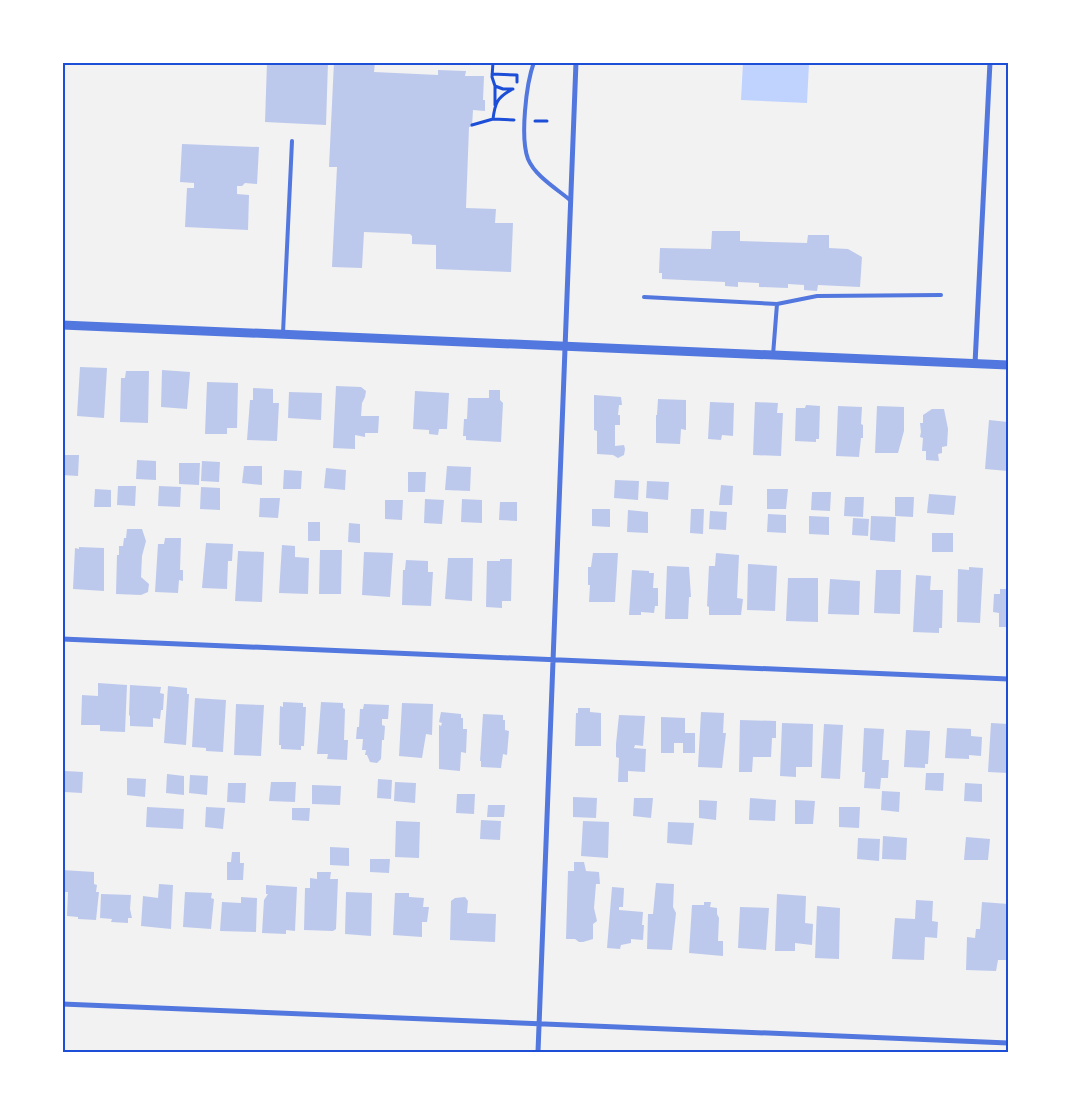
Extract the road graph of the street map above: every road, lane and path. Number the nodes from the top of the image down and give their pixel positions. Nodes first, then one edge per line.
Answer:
1 (493, 62) edge
2 (534, 62) edge
3 (576, 62) edge
4 (990, 62) edge
5 (492, 74) junction
6 (495, 86) junction
7 (515, 89) junction
8 (516, 96) dead end
9 (495, 105) junction
10 (515, 112) dead end
11 (493, 118) junction
12 (515, 120) junction
13 (525, 120) junction
14 (547, 121) dead end
15 (472, 125) dead end
16 (292, 141) dead end
17 (570, 200) junction
18 (941, 296) dead end
19 (644, 297) dead end
20 (777, 304) junction
21 (62, 325) edge
22 (283, 335) junction
23 (565, 346) junction
24 (772, 355) junction
25 (975, 364) junction
26 (1008, 365) edge
27 (62, 639) edge
28 (552, 660) junction
29 (1008, 679) edge
30 (62, 1004) edge
31 (539, 1023) junction
32 (1008, 1043) edge
33 (538, 1052) edge

1 - 5 path
2 - 13 lane
3 - 17 street
4 - 25 street
5 - 6 path
5 - 7 path
6 - 7 path
6 - 9 path
7 - 8 path
7 - 9 path
9 - 11 path
10 - 12 path
11 - 12 path
11 - 15 path
12 - 13 path
13 - 14 path
13 - 17 lane
16 - 22 lane
17 - 23 street
18 - 20 lane
19 - 20 lane
20 - 24 lane
21 - 22 street
22 - 23 street
23 - 24 street
23 - 28 street
24 - 25 street
25 - 26 street
27 - 28 street
28 - 29 street
28 - 31 street
30 - 31 street
31 - 32 street
31 - 33 street

